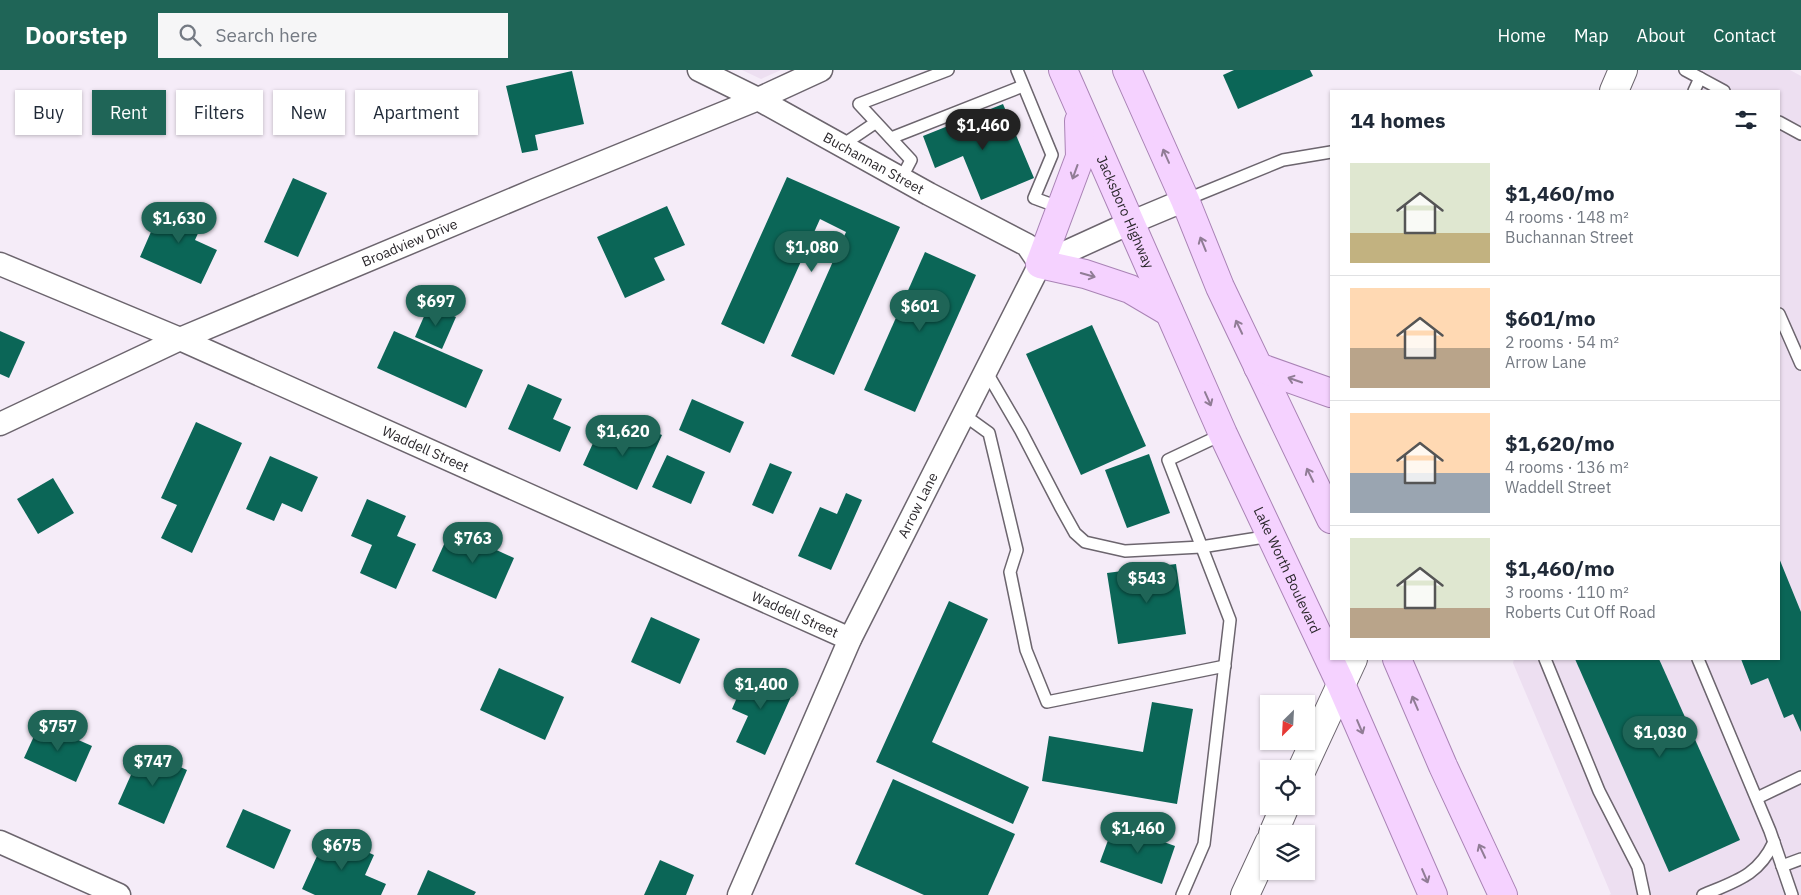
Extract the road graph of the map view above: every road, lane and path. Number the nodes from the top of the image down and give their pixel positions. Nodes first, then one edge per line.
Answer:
1 (699, 70) edge
2 (821, 70) edge
3 (948, 70) edge
4 (1016, 70) edge
5 (1063, 70) edge
6 (1127, 70) edge
7 (1623, 70) edge
8 (1685, 70) edge
9 (1700, 78) junction
10 (1023, 86) junction
11 (1614, 90) edge
12 (1694, 90) edge
13 (1722, 90) edge
14 (758, 99) junction
15 (1079, 107) junction
16 (875, 123) junction
17 (1780, 123) edge
18 (1801, 134) edge
19 (891, 138) junction
20 (842, 146) junction
21 (1330, 152) edge
22 (901, 179) junction
23 (1185, 200) junction
24 (1061, 208) junction
25 (1130, 223) junction
26 (0, 264) edge
27 (1040, 264) junction
28 (1169, 312) junction
29 (1780, 316) edge
30 (180, 340) junction
31 (1187, 354) joint
32 (1801, 364) edge
33 (1258, 368) junction
34 (986, 371) junction
35 (1330, 393) edge
36 (964, 414) junction
37 (0, 424) edge
38 (1223, 434) junction
39 (1330, 517) edge
40 (1272, 536) junction
41 (1201, 547) junction
42 (850, 639) junction
43 (1352, 660) edge
44 (1396, 660) edge
45 (1545, 660) edge
46 (1698, 660) edge
47 (1224, 666) junction
48 (1340, 682) junction
49 (1306, 760) edge
50 (1801, 777) edge
51 (1757, 798) junction
52 (0, 842) edge
53 (1774, 842) junction
54 (1801, 859) edge
55 (1260, 863) edge
56 (1782, 866) junction
57 (119, 895) edge
58 (739, 895) edge
59 (1182, 895) edge
60 (1246, 895) edge
61 (1433, 895) edge
62 (1503, 895) edge
63 (1644, 895) edge
64 (1703, 895) edge
65 (1792, 895) edge

1 - 14 street, Buchannan Street
2 - 14 street, Broadview Drive
3 - 16 lane
4 - 10 lane
5 - 15 main road, Jacksboro Highway
23 -> 6 main road
7 - 11 street
8 - 9 lane
9 - 12 lane
9 - 13 lane
10 - 19 lane
10 - 24 lane
14 - 20 street, Buchannan Street
14 - 30 street, Broadview Drive
15 -> 24 main road
15 - 25 main road, Jacksboro Highway
16 - 19 lane
16 - 20 lane
17 - 18 lane
19 - 22 lane
20 - 22 street, Buchannan Street
21 - 23 lane
22 - 27 street, Buchannan Street
23 - 25 street
33 -> 23 main road
24 - 27 main road
25 - 27 street
25 - 28 main road, Jacksboro Highway
26 - 30 street, Waddell Street
27 -> 28 main road
27 - 34 street, Arrow Lane
28 - 31 main road, Jacksboro Highway
29 - 32 lane
30 - 37 street, Broadview Drive
30 - 42 street, Waddell Street
31 -> 38 main road, Lake Worth Boulevard
35 -> 33 main road
39 -> 33 main road
34 - 36 street, Arrow Lane
34 - 41 lane
36 - 42 street, Arrow Lane
36 - 47 lane
38 - 40 main road, Lake Worth Boulevard
38 - 41 lane
40 - 41 lane
40 - 48 main road, Lake Worth Boulevard
41 - 47 lane
42 - 58 street, Arrow Lane
43 - 48 street
62 -> 44 main road
45 - 63 lane
46 - 51 lane
47 - 59 lane
48 - 49 street
48 -> 61 main road, Lake Worth Boulevard
50 - 51 lane
51 - 53 lane
52 - 57 street
53 - 56 lane
53 - 64 lane
54 - 56 lane
55 - 60 street
56 - 65 lane

